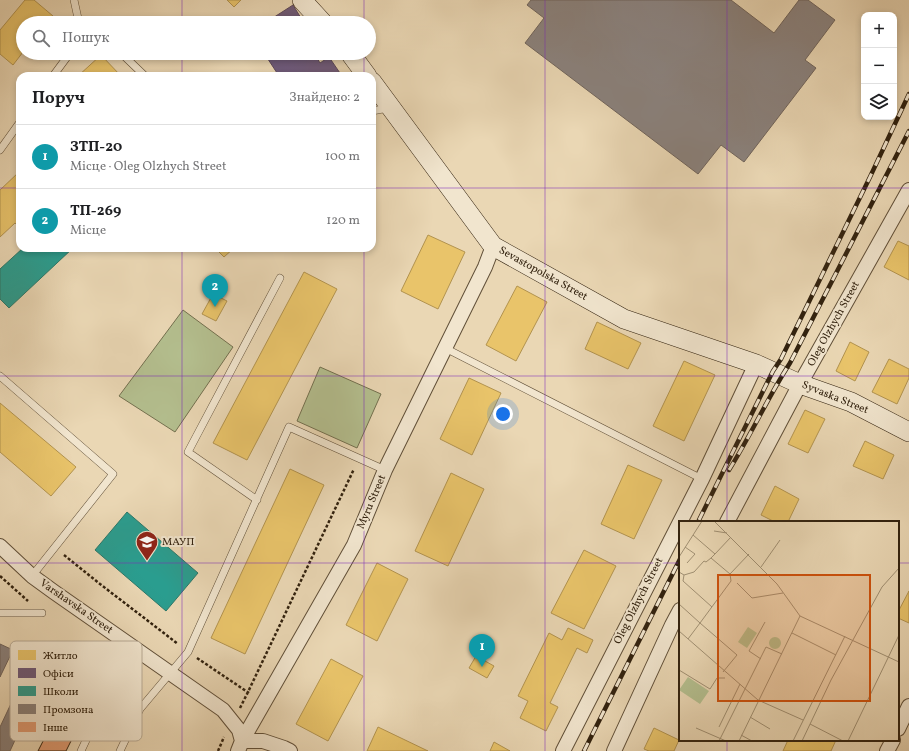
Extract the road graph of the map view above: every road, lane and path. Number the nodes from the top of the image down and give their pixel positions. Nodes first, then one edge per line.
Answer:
1 (74, 0) edge
2 (302, 0) edge
3 (77, 16) edge
4 (317, 16) edge
5 (65, 60) edge
6 (129, 60) edge
7 (355, 60) edge
8 (56, 72) edge
9 (141, 72) edge
10 (364, 72) edge
11 (376, 88) edge
12 (390, 108) junction
13 (376, 110) edge
14 (16, 128) edge
15 (0, 150) edge
16 (909, 190) edge
17 (493, 246) junction
18 (280, 278) dead end
19 (445, 348) junction
20 (756, 364) junction
21 (0, 376) edge
22 (782, 376) joint
23 (800, 384) junction
24 (909, 432) edge
25 (358, 459) junction
26 (385, 470) junction
27 (702, 479) junction
28 (257, 500) junction
29 (681, 521) edge
30 (728, 521) edge
31 (679, 524) edge
32 (0, 546) edge
33 (55, 547) junction
34 (0, 576) edge
35 (32, 576) junction
36 (679, 612) edge
37 (0, 613) edge
38 (42, 613) joint
39 (124, 641) edge
40 (188, 652) junction
41 (142, 653) edge
42 (171, 673) junction
43 (248, 692) junction
44 (264, 704) junction
45 (909, 706) edge
46 (142, 707) edge
47 (232, 721) junction
48 (899, 727) edge
49 (86, 741) edge
50 (125, 741) edge
51 (892, 741) edge
52 (240, 746) edge
53 (81, 751) edge
54 (120, 751) edge
55 (218, 751) edge
56 (290, 751) edge
57 (563, 751) edge
58 (614, 751) edge
59 (887, 751) edge

1 - 3 lane
2 - 4 street
5 - 8 lane
6 - 9 lane
7 - 10 street
11 - 12 street, Sevastopolska Street
12 - 13 lane
12 - 17 street, Sevastopolska Street
14 - 15 lane
16 - 23 street, Oleg Olzhych Street
17 - 19 street, Myru Street
17 - 20 street, Sevastopolska Street
18 - 28 lane
19 - 26 street, Myru Street
19 - 27 lane
20 - 22 street, Sevastopolska Street
20 - 27 street, Oleg Olzhych Street
21 - 33 lane
22 - 23 street, Syvaska Street
23 - 24 street, Syvaska Street
23 - 30 street, Oleg Olzhych Street
25 - 26 lane
25 - 28 lane
25 - 43 path
26 - 44 street, Myru Street
27 - 29 street, Oleg Olzhych Street
28 - 40 lane
31 - 57 street, Oleg Olzhych Street
32 - 35 street, Varshavska Street
33 - 35 lane
33 - 40 path
34 - 38 path
35 - 39 street, Varshavska Street
36 - 58 street
37 - 38 lane
40 - 42 lane
40 - 43 path
41 - 42 street, Varshavska Street
42 - 46 lane
42 - 47 street, Varshavska Street
43 - 44 path
43 - 47 path
44 - 52 street, Myru Street
45 - 48 street
47 - 52 street, Varshavska Street
47 - 55 path
49 - 53 lane
50 - 54 lane
51 - 59 street
52 - 56 street

